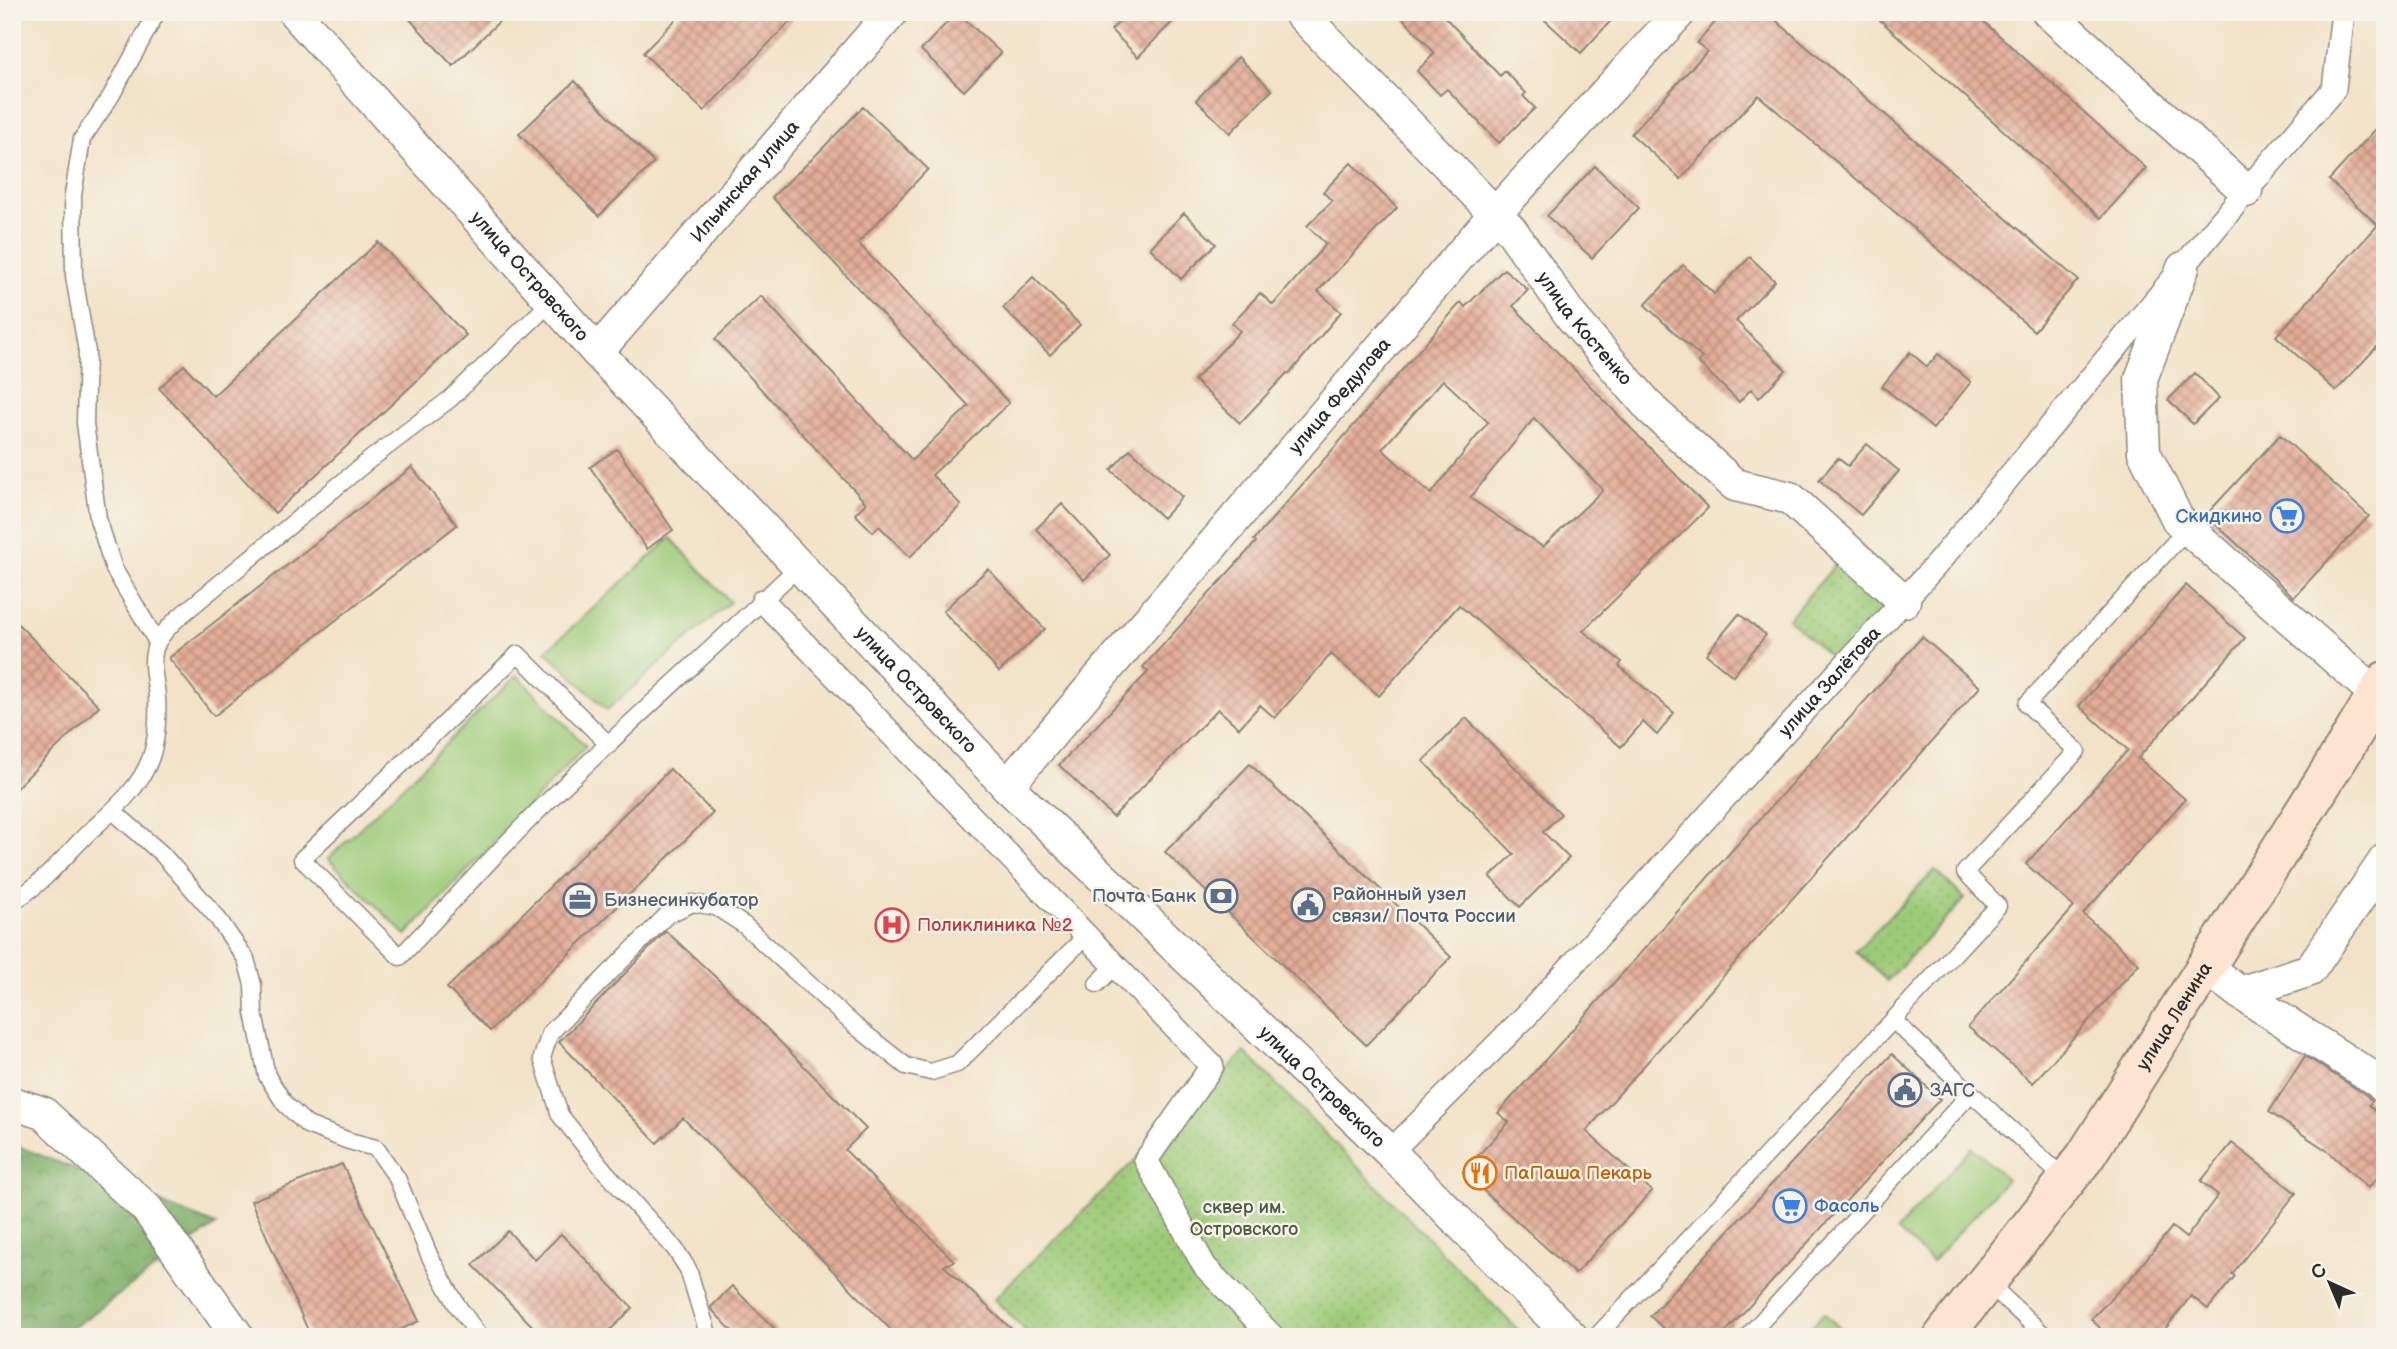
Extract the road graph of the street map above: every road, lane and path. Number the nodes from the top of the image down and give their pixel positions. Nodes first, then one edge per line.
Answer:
1 (158, 12) edge
2 (294, 12) edge
3 (892, 12) edge
4 (1299, 12) edge
5 (1680, 12) edge
6 (2048, 12) edge
7 (2343, 12) edge
8 (2246, 191) junction
9 (1495, 214) junction
10 (2183, 268) junction
11 (552, 301) junction
12 (597, 352) junction
13 (2188, 528) junction
14 (799, 566) junction
15 (763, 601) junction
16 (1904, 601) junction
17 (158, 642) junction
18 (2381, 688) edge
19 (609, 745) junction
20 (1007, 786) junction
21 (113, 811) junction
22 (2385, 860) edge
23 (12, 902) edge
24 (1086, 936) junction
25 (1115, 966) junction
26 (2206, 967) junction
27 (1097, 984) dead end
28 (2240, 993) junction
29 (1893, 1020) junction
30 (2385, 1088) edge
31 (1971, 1093) junction
32 (12, 1103) edge
33 (1390, 1152) junction
34 (2066, 1180) junction
35 (1986, 1281) junction
36 (238, 1337) edge
37 (480, 1337) edge
38 (709, 1337) edge
39 (1273, 1337) edge
40 (1572, 1337) edge
41 (1596, 1337) edge
42 (1747, 1337) edge
43 (1943, 1337) edge
44 (2046, 1337) edge

1 - 17 lane
2 - 11 street, улица Островского
3 - 12 street, Ильинская улица
4 - 9 street, улица Костенко
5 - 9 street, улица Федулова
6 - 8 street
7 - 8 street, улица Залётова
8 - 10 street, улица Залётова
9 - 16 street, улица Костенко
9 - 20 street, улица Федулова
10 - 13 street
10 - 16 street, улица Залётова
11 - 12 street, улица Островского
11 - 17 lane
12 - 14 street, улица Островского
13 - 18 street
13 - 29 lane
14 - 15 lane
14 - 20 street, улица Островского
15 - 19 lane
15 - 24 street
16 - 33 street, улица Залётова
17 - 21 lane
18 - 26 main road, улица Ленина
19 - 19 lane
20 - 33 street, улица Островского
21 - 23 lane
21 - 37 lane
22 - 28 street
24 - 25 street
24 - 38 lane
25 - 27 lane
25 - 39 street
26 - 28 street
26 - 34 main road, улица Ленина
28 - 30 street
29 - 31 lane
29 - 41 lane
31 - 34 lane
31 - 42 lane
32 - 36 street
33 - 40 street, улица Островского
34 - 35 main road, улица Ленина
35 - 43 main road, улица Ленина
35 - 44 lane

